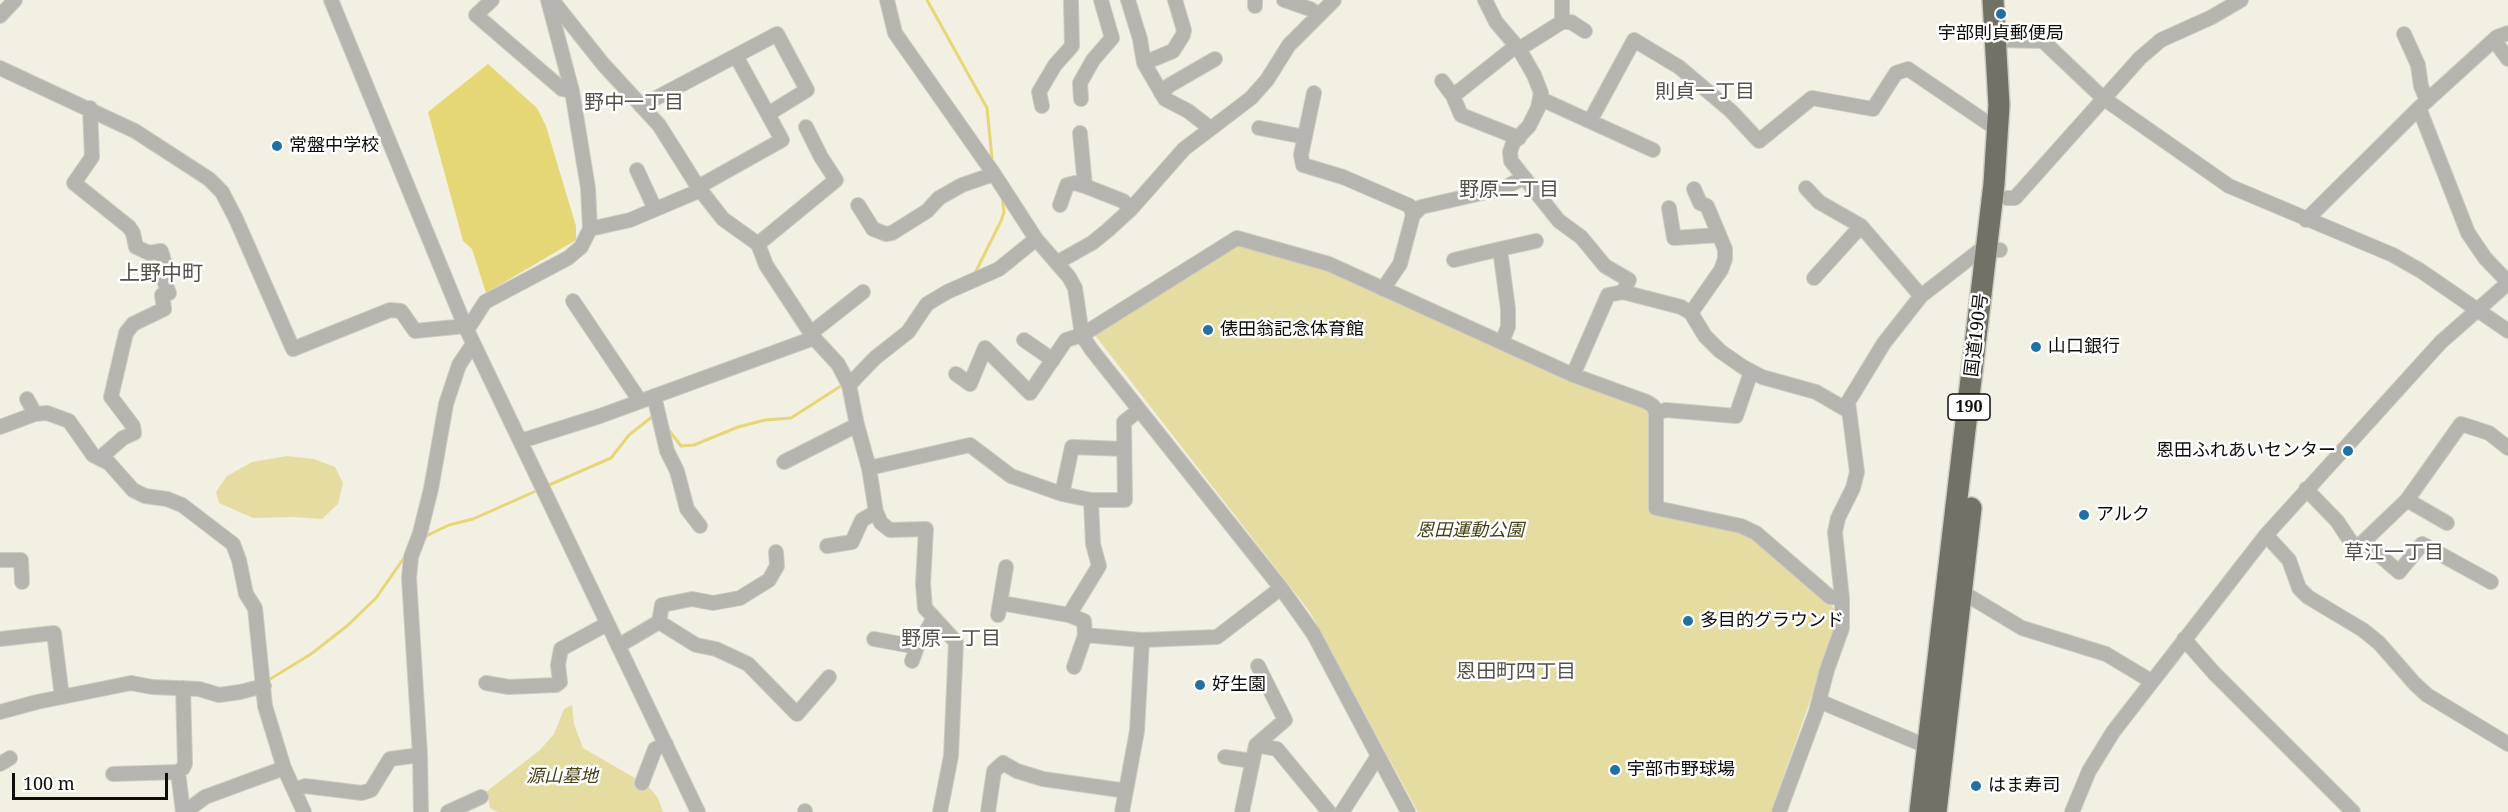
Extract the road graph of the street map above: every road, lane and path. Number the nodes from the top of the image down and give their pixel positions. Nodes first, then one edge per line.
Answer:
1 (15, 0) edge
2 (331, 0) edge
3 (492, 0) edge
4 (550, 0) edge
5 (888, 0) edge
6 (1071, 0) edge
7 (1101, 0) edge
8 (1128, 0) edge
9 (1175, 0) edge
10 (1284, 0) edge
11 (1334, 0) edge
12 (1485, 0) edge
13 (1562, 0) edge
14 (1993, 0) edge
15 (2008, 0) edge
16 (2234, 2) edge
17 (1319, 15) junction
18 (0, 16) edge
19 (1562, 22) junction
20 (1585, 31) dead end
21 (2508, 33) edge
22 (2404, 34) dead end
23 (2004, 40) junction
24 (2494, 40) junction
25 (1518, 48) junction
26 (736, 56) junction
27 (1215, 59) dead end
28 (2508, 59) edge
29 (1144, 63) junction
30 (0, 68) edge
31 (1442, 81) dead end
32 (572, 91) junction
33 (1161, 93) junction
34 (1314, 93) dead end
35 (1453, 96) junction
36 (2103, 98) junction
37 (1081, 99) dead end
38 (1541, 99) junction
39 (2423, 104) junction
40 (641, 106) junction
41 (1042, 106) dead end
42 (90, 108) junction
43 (768, 114) junction
44 (1590, 121) junction
45 (806, 128) dead end
46 (1210, 128) junction
47 (1259, 128) dead end
48 (1998, 130) junction
49 (1080, 133) dead end
50 (1305, 137) junction
51 (1520, 138) junction
52 (1653, 150) dead end
53 (638, 170) dead end
54 (994, 174) junction
55 (1523, 178) junction
56 (1085, 186) junction
57 (700, 188) junction
58 (1806, 188) dead end
59 (1694, 189) dead end
60 (2007, 198) junction
61 (858, 205) dead end
62 (1060, 206) dead end
63 (1669, 208) dead end
64 (655, 209) junction
65 (1131, 209) junction
66 (1413, 215) junction
67 (2306, 220) junction
68 (1861, 226) junction
69 (590, 229) junction
70 (1719, 235) junction
71 (1036, 240) junction
72 (1536, 241) dead end
73 (758, 244) junction
74 (1500, 249) junction
75 (1994, 250) junction
76 (1454, 260) dead end
77 (1058, 262) junction
78 (1814, 278) dead end
79 (2508, 283) edge
80 (1383, 289) junction
81 (863, 292) dead end
82 (1623, 292) junction
83 (1921, 296) junction
84 (573, 301) dead end
85 (2475, 310) junction
86 (1691, 313) junction
87 (466, 328) junction
88 (2508, 331) edge
89 (813, 335) junction
90 (1082, 335) junction
91 (1024, 339) dead end
92 (1502, 342) junction
93 (473, 344) junction
94 (1053, 360) junction
95 (1751, 372) junction
96 (956, 374) dead end
97 (1573, 375) junction
98 (849, 385) junction
99 (654, 396) junction
100 (27, 399) dead end
101 (640, 401) junction
102 (1139, 410) junction
103 (1848, 410) junction
104 (1656, 412) junction
105 (35, 414) junction
106 (857, 425) junction
107 (0, 427) edge
108 (520, 441) junction
109 (1124, 448) junction
110 (2508, 448) edge
111 (99, 458) junction
112 (784, 462) dead end
113 (869, 468) junction
114 (2306, 489) junction
115 (1062, 494) junction
116 (1091, 500) junction
117 (2407, 500) junction
118 (876, 512) junction
119 (2447, 523) dead end
120 (700, 526) dead end
121 (2266, 535) junction
122 (2365, 543) junction
123 (827, 546) dead end
124 (776, 552) dead end
125 (0, 560) edge
126 (1006, 567) dead end
127 (22, 582) dead end
128 (2491, 582) dead end
129 (1281, 588) junction
130 (1962, 592) junction
131 (1842, 598) junction
132 (1069, 615) junction
133 (934, 618) junction
134 (659, 622) junction
135 (607, 624) junction
136 (1085, 635) junction
137 (0, 639) edge
138 (874, 639) dead end
139 (2184, 639) junction
140 (1142, 640) junction
141 (618, 646) junction
142 (917, 647) junction
143 (912, 662) dead end
144 (1258, 666) dead end
145 (1074, 667) dead end
146 (829, 677) dead end
147 (2151, 681) junction
148 (486, 682) dead end
149 (264, 686) junction
150 (183, 688) junction
151 (62, 697) junction
152 (1819, 701) junction
153 (0, 712) edge
154 (666, 744) junction
155 (2508, 744) edge
156 (1256, 745) junction
157 (1935, 750) junction
158 (420, 755) junction
159 (1378, 756) junction
160 (1225, 757) dead end
161 (1252, 761) junction
162 (284, 768) junction
163 (178, 772) junction
164 (113, 774) dead end
165 (642, 783) dead end
166 (294, 790) junction
167 (1120, 790) dead end
168 (482, 797) dead end
169 (184, 812) edge
170 (304, 812) edge
171 (421, 812) edge
172 (448, 812) edge
173 (698, 812) edge
174 (940, 812) edge
175 (988, 812) edge
176 (1122, 812) edge
177 (1242, 812) edge
178 (1329, 812) edge
179 (1342, 812) edge
180 (1408, 812) edge
181 (1779, 812) edge
182 (1920, 812) edge
183 (1936, 812) edge
184 (2072, 812) edge
185 (2353, 812) edge

1 - 18 street
2 - 87 street
3 - 32 street
4 - 32 street
4 - 40 street
5 - 54 street
6 - 41 street
7 - 37 street
8 - 29 street
9 - 29 street
10 - 17 street
11 - 17 street
12 - 25 street
13 - 19 street
14 - 23 highway, 国道190号 / 190
15 - 23 highway, 国道190号 / 190
16 - 36 street
17 - 46 street
19 - 20 street
19 - 25 street
21 - 24 street
22 - 39 street
23 - 36 street
23 - 48 highway, 国道190号 / 190
23 - 60 highway, 国道190号 / 190
24 - 28 street
24 - 39 street
25 - 35 street
25 - 38 street
26 - 40 street
26 - 43 street
26 - 43 street
27 - 33 street
29 - 33 street
30 - 42 street
31 - 35 street
32 - 69 street
33 - 46 street
34 - 50 street
35 - 51 street
36 - 60 street
36 - 67 street
38 - 44 street
38 - 51 street
39 - 67 street
39 - 79 street
40 - 57 street
42 - 87 street
42 - 111 street
43 - 57 street
44 - 48 street
44 - 52 street
45 - 73 street
46 - 65 street
47 - 50 street
48 - 75 highway, 国道190号 / 190
49 - 56 street
50 - 66 street
51 - 55 street
53 - 64 street
54 - 61 street
54 - 71 street
55 - 66 street
55 - 82 street
56 - 62 street
56 - 65 street
57 - 64 street
57 - 73 street
58 - 68 street
59 - 70 street
60 - 75 highway, 国道190号 / 190
63 - 70 street
64 - 69 street
65 - 77 street
66 - 80 street
67 - 85 street
68 - 78 street
68 - 83 street
69 - 87 street
70 - 86 street
71 - 77 street
71 - 98 street
72 - 74 street
73 - 89 street
74 - 76 street
74 - 92 street
75 - 83 street
75 - 130 highway, 国道190号 / 190
75 - 157 highway, 国道190号 / 190
77 - 90 street
79 - 85 street
80 - 90 street
80 - 92 street
81 - 89 street
82 - 86 street
82 - 97 street
83 - 103 street
84 - 101 street
85 - 88 street
85 - 114 street
86 - 95 street
87 - 93 street
89 - 98 street
89 - 99 street
90 - 94 street
90 - 102 street
91 - 94 street
92 - 97 street
93 - 108 street
93 - 158 street
94 - 96 street
95 - 103 street
95 - 104 street
97 - 104 street
98 - 106 street
99 - 101 street
99 - 120 street
100 - 105 street
101 - 108 street
102 - 109 street
102 - 129 street
103 - 131 street
104 - 131 street
105 - 107 street
105 - 111 street
106 - 112 street
106 - 113 street
108 - 135 street
109 - 115 street
109 - 116 street
110 - 117 street
111 - 149 street
113 - 115 street
113 - 118 street
114 - 121 street
114 - 122 street
115 - 116 street
116 - 132 street
117 - 119 street
117 - 122 street
118 - 123 street
118 - 133 street
121 - 139 street
121 - 155 street
122 - 128 street
124 - 134 street
125 - 127 street
126 - 132 street
129 - 140 street
129 - 159 street
130 - 147 street
130 - 157 highway, 国道190号 / 190
131 - 152 street
132 - 136 street
133 - 142 street
133 - 174 street
134 - 141 street
134 - 146 street
135 - 141 street
135 - 148 street
136 - 140 street
136 - 145 street
137 - 151 street
138 - 142 street
139 - 147 street
139 - 185 street
140 - 176 street
141 - 154 street
142 - 143 street
144 - 156 street
147 - 184 street
149 - 150 street
149 - 162 street
150 - 151 street
150 - 163 street
151 - 153 street
152 - 157 street
152 - 181 street
154 - 165 street
154 - 173 street
156 - 161 street
156 - 178 street
157 - 182 highway, 国道190号 / 190
157 - 183 highway, 国道190号 / 190
158 - 166 street
158 - 171 street
159 - 179 street
159 - 180 street
160 - 161 street
161 - 177 street
162 - 166 street
162 - 169 street
163 - 164 street
163 - 169 street
166 - 170 street
167 - 175 street
168 - 172 street

